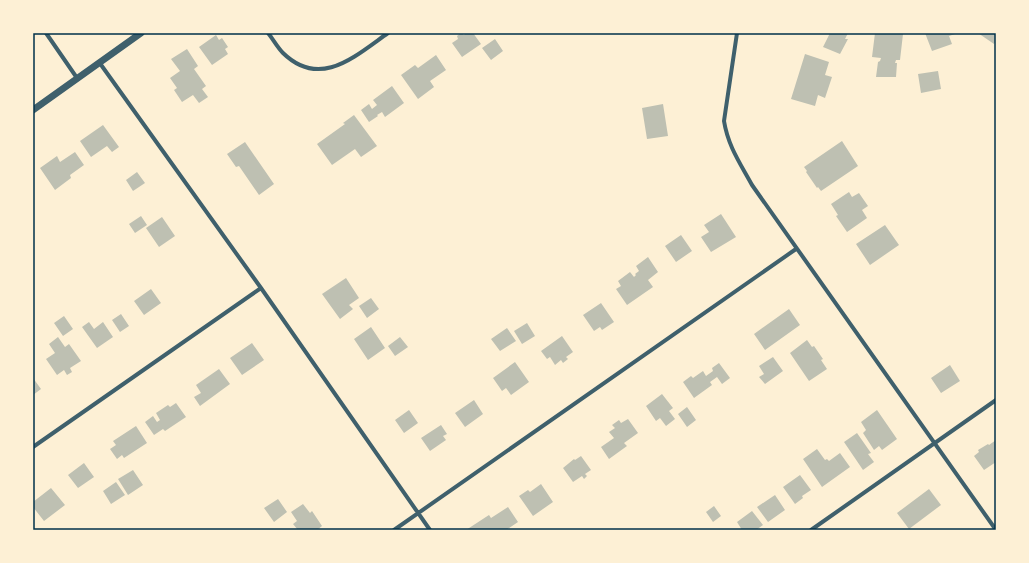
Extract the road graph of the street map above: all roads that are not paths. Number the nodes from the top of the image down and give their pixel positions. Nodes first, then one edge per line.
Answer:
1 (46, 33) edge
2 (141, 33) edge
3 (268, 33) edge
4 (388, 33) edge
5 (737, 33) edge
6 (99, 62) junction
7 (77, 78) junction
8 (33, 110) edge
9 (796, 249) junction
10 (261, 288) junction
11 (996, 400) edge
12 (935, 443) junction
13 (33, 447) edge
14 (418, 513) junction
15 (394, 530) edge
16 (430, 530) edge
17 (811, 530) edge
18 (996, 530) edge

1 - 7 street
2 - 6 street
3 - 4 street
5 - 9 street
6 - 7 street
6 - 10 street
7 - 8 street
9 - 12 street
9 - 14 street
10 - 13 street
10 - 14 street
11 - 12 street
12 - 17 street
12 - 18 street
14 - 15 street
14 - 16 street

